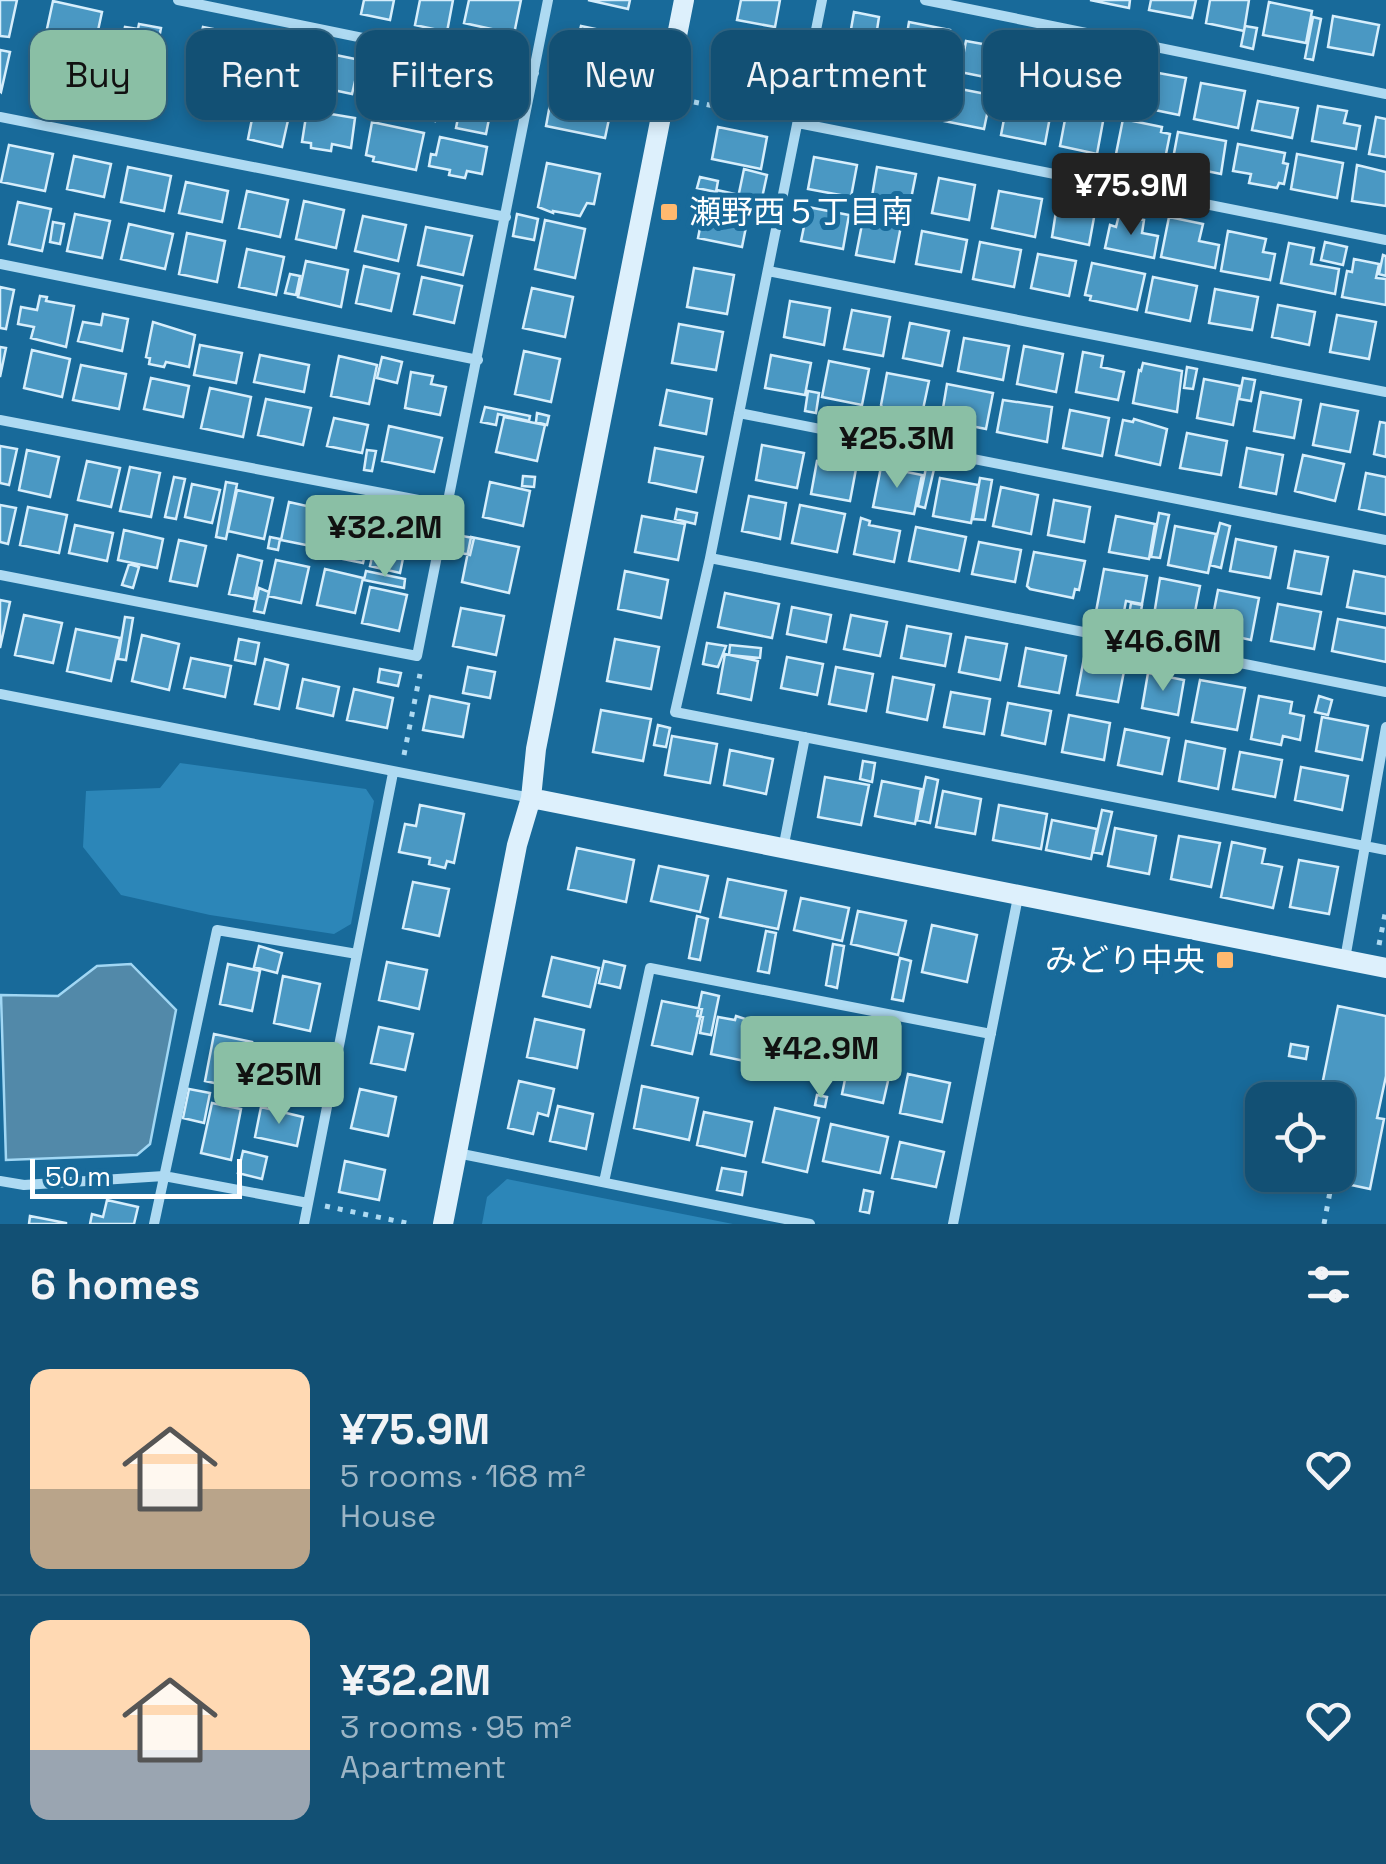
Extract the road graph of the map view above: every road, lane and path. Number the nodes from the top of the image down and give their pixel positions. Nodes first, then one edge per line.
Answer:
1 (178, 0) edge
2 (548, 0) edge
3 (684, 0) edge
4 (822, 0) edge
5 (925, 0) edge
6 (534, 73) junction
7 (549, 76) edge
8 (1386, 94) edge
9 (694, 102) dead end
10 (0, 117) edge
11 (798, 123) junction
12 (506, 217) junction
13 (1386, 240) edge
14 (0, 264) edge
15 (768, 271) junction
16 (478, 360) junction
17 (1386, 392) edge
18 (739, 413) junction
19 (0, 420) edge
20 (450, 506) junction
21 (1386, 540) edge
22 (710, 558) junction
23 (0, 574) edge
24 (417, 656) junction
25 (1386, 692) edge
26 (0, 694) edge
27 (1386, 727) edge
28 (805, 737) junction
29 (404, 755) dead end
30 (393, 773) junction
31 (532, 798) junction
32 (1364, 846) junction
33 (783, 849) junction
34 (1386, 850) edge
35 (1018, 897) junction
36 (1386, 909) edge
37 (1379, 945) dead end
38 (357, 954) junction
39 (1345, 960) junction
40 (1386, 968) edge
41 (991, 1034) junction
42 (457, 1153) junction
43 (164, 1176) junction
44 (0, 1182) edge
45 (604, 1182) junction
46 (1330, 1192) edge
47 (308, 1203) junction
48 (154, 1224) edge
49 (304, 1224) edge
50 (410, 1224) edge
51 (443, 1224) edge
52 (810, 1224) edge
53 (953, 1224) edge
54 (1324, 1224) edge

1 - 6 street
2 - 6 street
3 - 31 street
4 - 11 street
5 - 8 street
6 - 7 path
6 - 12 street
9 - 11 path
10 - 12 street
11 - 13 street
11 - 15 street
12 - 16 street
14 - 16 street
15 - 17 street
15 - 18 street
16 - 20 street
18 - 21 street
18 - 22 street
19 - 20 street
20 - 24 street
22 - 25 street
22 - 28 street
23 - 24 street
24 - 29 path
26 - 30 street
27 - 32 street
28 - 32 street
28 - 33 street
30 - 31 street
30 - 38 street
31 - 33 street
31 - 42 street
32 - 34 street
32 - 39 street
33 - 35 street
35 - 39 street
35 - 41 street
36 - 37 path
38 - 43 street
38 - 47 street
39 - 40 street
41 - 45 street
41 - 53 street
42 - 45 street
42 - 51 street
43 - 44 street
43 - 47 street
43 - 48 street
45 - 52 street
46 - 54 path
47 - 49 street
47 - 50 path

